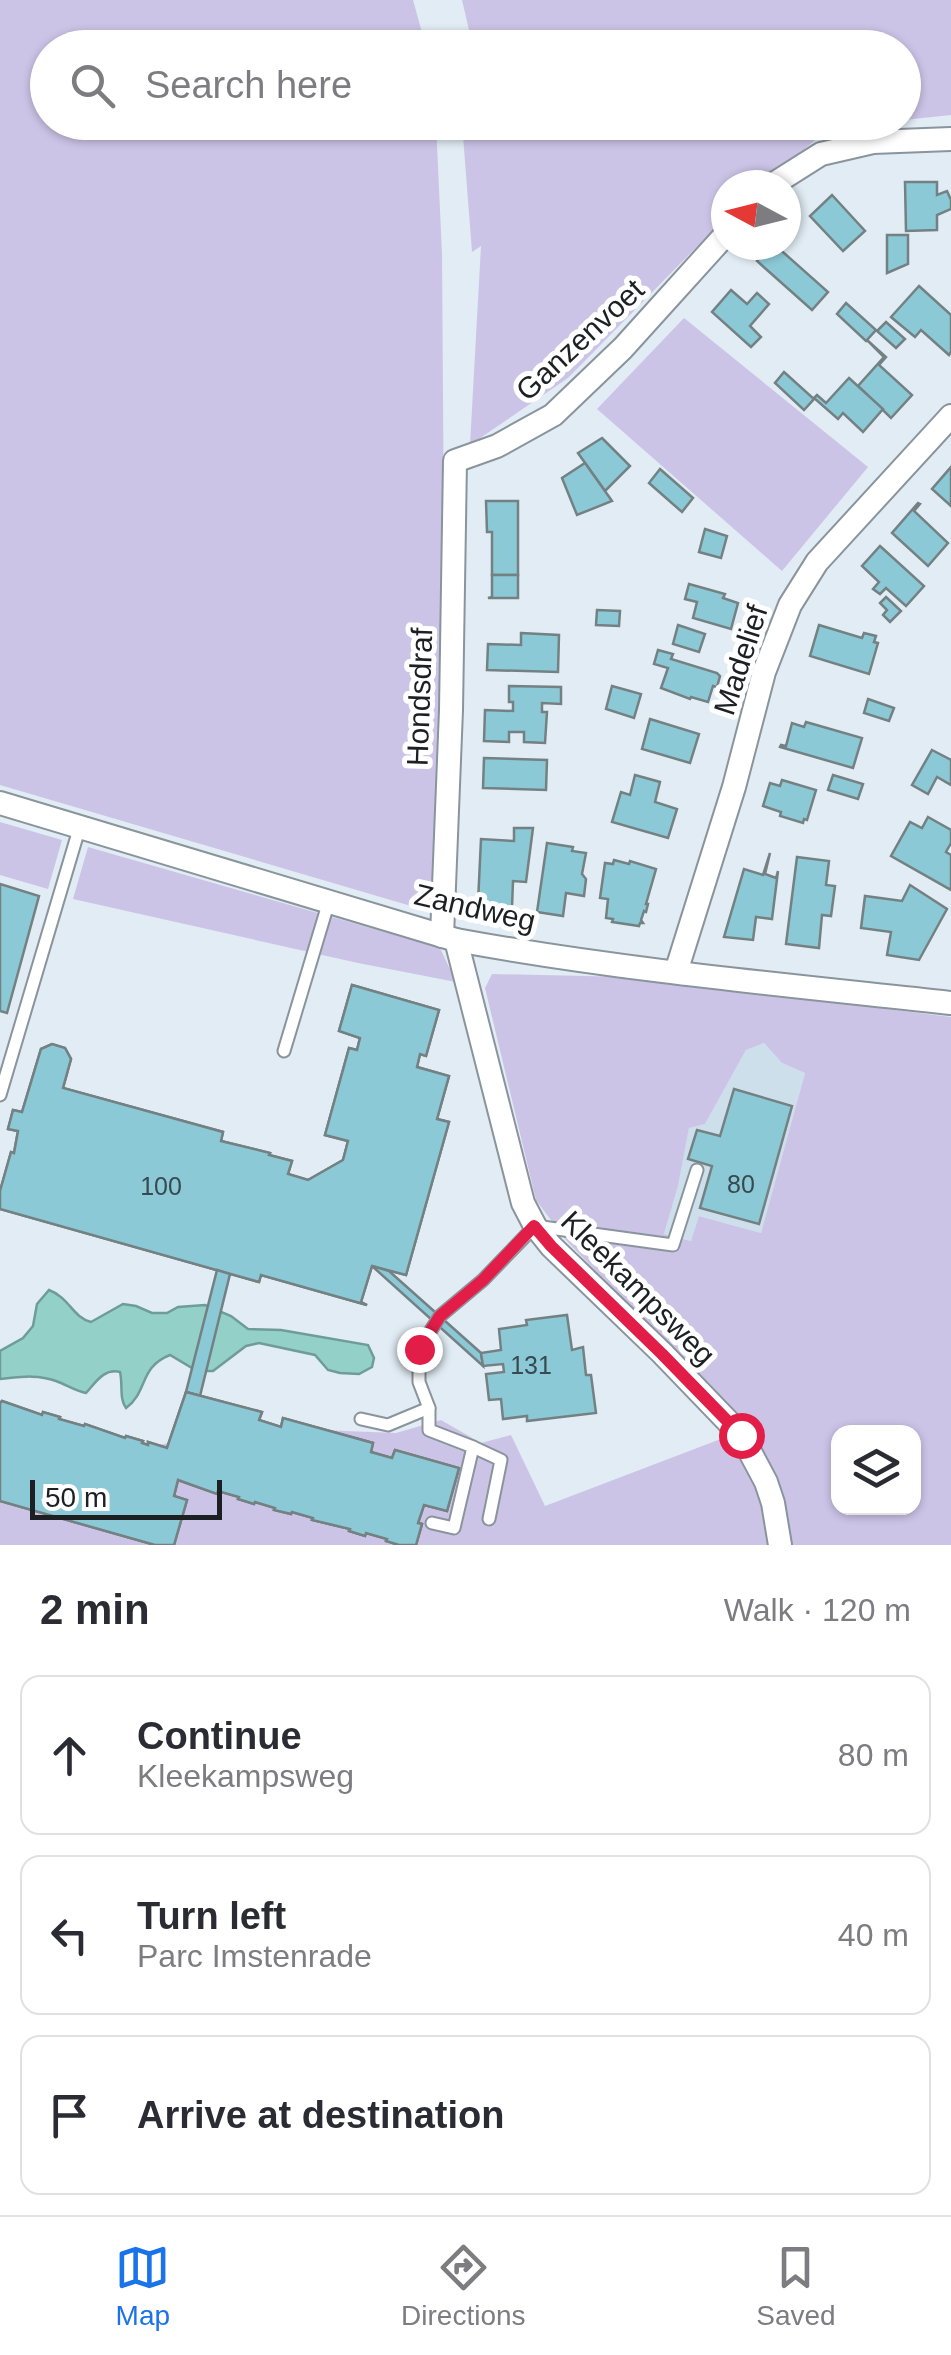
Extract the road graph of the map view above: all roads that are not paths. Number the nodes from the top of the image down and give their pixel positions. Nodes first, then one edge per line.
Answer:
1 (951, 139) edge
2 (796, 170) edge
3 (711, 251) edge
4 (951, 416) edge
5 (456, 461) joint
6 (0, 803) edge
7 (80, 826) junction
8 (329, 900) junction
9 (449, 938) junction
10 (676, 972) junction
11 (951, 1003) edge
12 (284, 1050) dead end
13 (0, 1095) edge
14 (697, 1170) dead end
15 (534, 1226) junction
16 (429, 1408) junction
17 (361, 1419) dead end
18 (473, 1448) junction
19 (489, 1519) dead end
20 (432, 1523) dead end
21 (780, 1545) edge

1 - 2 street
3 - 5 street, Ganzenvoet
4 - 10 street, Madelief
5 - 9 street, Hondsdraf
6 - 7 street, Zandweg
7 - 8 street, Zandweg
7 - 13 lane
8 - 9 street, Zandweg
8 - 12 lane
9 - 10 street, Zandweg
9 - 15 street, Kleekampsweg
10 - 11 street, Zandweg
14 - 15 lane
15 - 16 lane
15 - 21 street, Kleekampsweg
16 - 17 lane
16 - 18 lane
18 - 19 lane
18 - 20 lane

